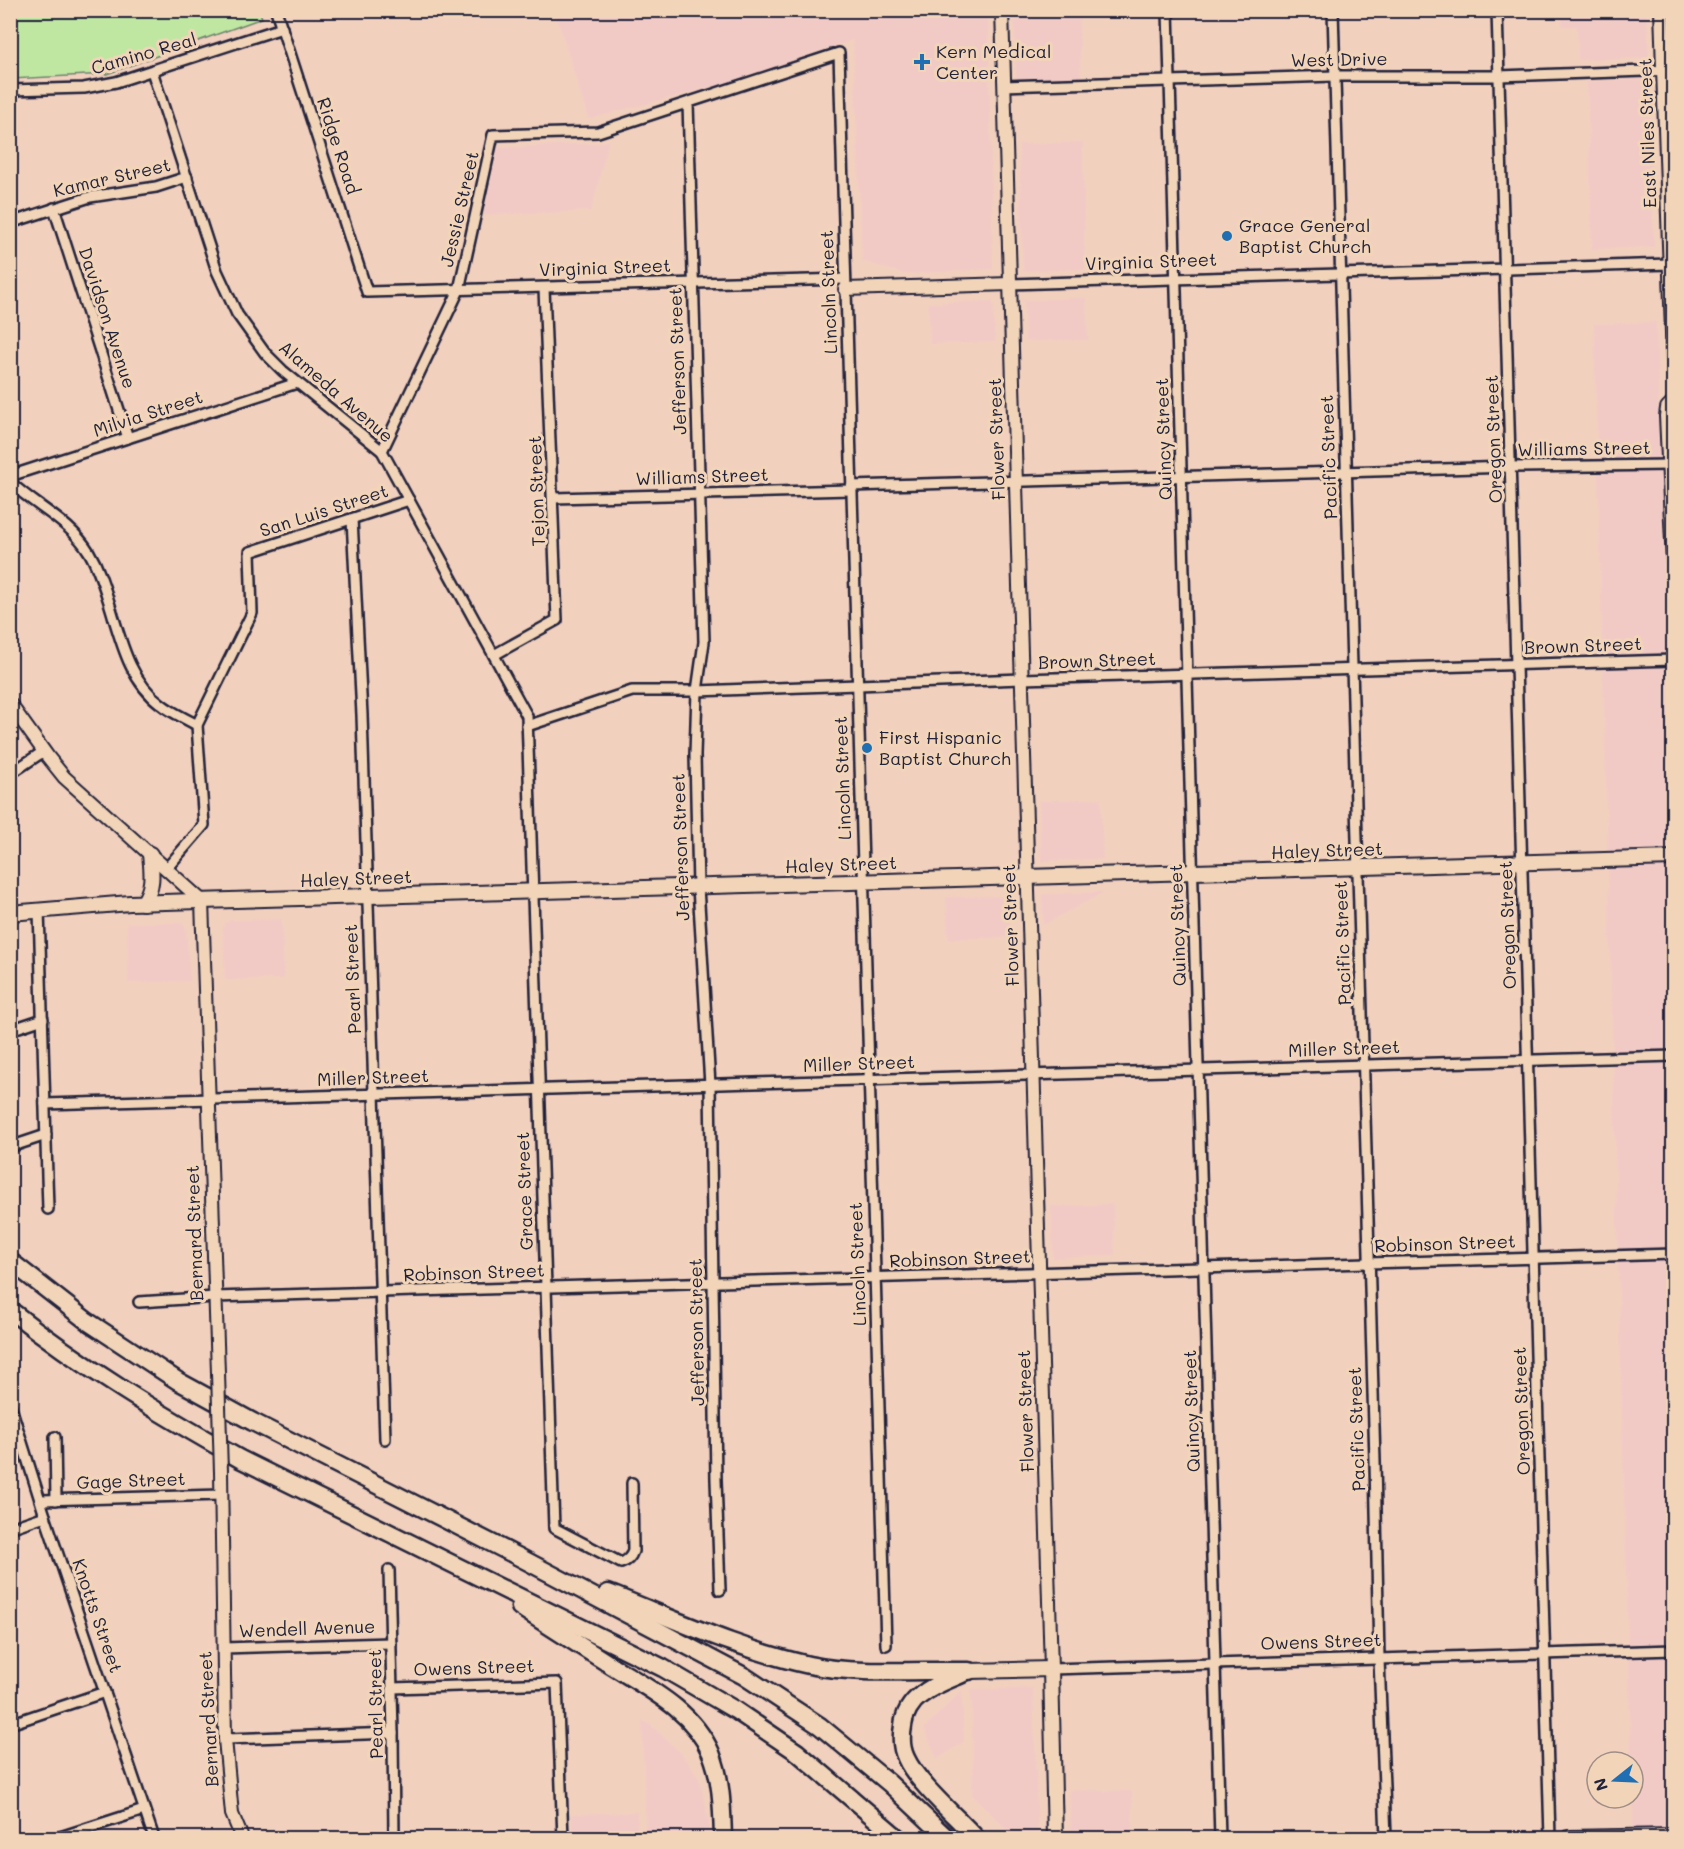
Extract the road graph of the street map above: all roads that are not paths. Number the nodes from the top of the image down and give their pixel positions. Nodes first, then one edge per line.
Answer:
1 (276, 10) edge
2 (1002, 10) edge
3 (1168, 10) edge
4 (1333, 10) edge
5 (1497, 10) edge
6 (1662, 10) edge
7 (282, 28) junction
8 (839, 54) joint
9 (1669, 70) edge
10 (152, 71) junction
11 (1335, 76) junction
12 (1498, 76) junction
13 (1170, 81) junction
14 (1004, 86) junction
15 (10, 90) edge
16 (688, 103) junction
17 (187, 177) junction
18 (54, 208) junction
19 (10, 223) edge
20 (1672, 264) edge
21 (1505, 269) junction
22 (1340, 274) junction
23 (1175, 279) junction
24 (693, 284) junction
25 (845, 284) junction
26 (1010, 284) junction
27 (544, 288) junction
28 (459, 290) junction
29 (367, 292) joint
30 (1674, 362) edge
31 (297, 383) junction
32 (1674, 402) edge
33 (128, 438) junction
34 (382, 451) junction
35 (1670, 465) junction
36 (1511, 467) junction
37 (1346, 472) junction
38 (10, 476) edge
39 (1181, 477) junction
40 (10, 482) edge
41 (1016, 482) junction
42 (851, 488) junction
43 (698, 494) junction
44 (554, 498) junction
45 (409, 500) junction
46 (352, 519) junction
47 (1674, 564) edge
48 (494, 655) junction
49 (1674, 660) edge
50 (1517, 665) junction
51 (1352, 670) junction
52 (1187, 675) junction
53 (1022, 680) junction
54 (856, 685) junction
55 (697, 691) junction
56 (10, 704) edge
57 (197, 725) junction
58 (527, 726) junction
59 (44, 751) junction
60 (10, 774) edge
61 (150, 854) junction
62 (1674, 858) edge
63 (1522, 863) junction
64 (1358, 868) junction
65 (166, 869) junction
66 (1193, 873) junction
67 (1028, 878) junction
68 (862, 882) junction
69 (698, 887) junction
70 (532, 892) junction
71 (367, 897) junction
72 (202, 901) junction
73 (143, 903) junction
74 (39, 910) junction
75 (10, 913) edge
76 (43, 1019) junction
77 (10, 1030) edge
78 (1674, 1056) edge
79 (1528, 1060) junction
80 (1364, 1065) junction
81 (1199, 1070) junction
82 (1034, 1075) junction
83 (868, 1080) junction
84 (710, 1085) junction
85 (538, 1090) junction
86 (374, 1095) junction
87 (209, 1099) junction
88 (45, 1104) junction
89 (46, 1135) junction
90 (10, 1147) edge
91 (48, 1209) dead end
92 (1674, 1254) edge
93 (1534, 1258) junction
94 (10, 1261) edge
95 (1369, 1263) junction
96 (1204, 1268) junction
97 (1040, 1273) junction
98 (874, 1278) junction
99 (713, 1283) junction
100 (544, 1288) junction
101 (380, 1293) junction
102 (215, 1297) junction
103 (139, 1302) dead end
104 (10, 1310) edge
105 (11, 1405) edge
106 (55, 1437) dead end
107 (385, 1438) dead end
108 (632, 1483) dead end
109 (221, 1495) junction
110 (41, 1500) junction
111 (56, 1500) junction
112 (45, 1516) junction
113 (10, 1528) edge
114 (519, 1557) junction
115 (458, 1568) junction
116 (389, 1570) dead end
117 (720, 1590) dead end
118 (391, 1643) junction
119 (886, 1646) dead end
120 (224, 1648) junction
121 (1674, 1650) edge
122 (1546, 1654) junction
123 (1379, 1659) junction
124 (1216, 1664) junction
125 (1052, 1669) junction
126 (969, 1671) junction
127 (392, 1688) junction
128 (105, 1692) junction
129 (10, 1724) edge
130 (393, 1733) junction
131 (225, 1738) junction
132 (144, 1810) junction
133 (1674, 1836) edge
134 (57, 1839) edge
135 (154, 1839) edge
136 (242, 1839) edge
137 (394, 1839) edge
138 (563, 1839) edge
139 (723, 1839) edge
140 (898, 1839) edge
141 (946, 1839) edge
142 (976, 1839) edge
143 (1055, 1839) edge
144 (1220, 1839) edge
145 (1386, 1839) edge
146 (1550, 1839) edge
147 (1568, 1839) edge

1 - 7 street, Ridge Road
2 - 14 street, Flower Street
3 - 13 street, Quincy Street
4 - 11 street, Pacific Street
5 - 12 street, Oregon Street
6 - 9 main road, East Niles Street
7 - 10 street, Camino Real
7 - 29 street, Ridge Road
8 - 16 street, Jessie Street
8 - 25 street, Lincoln Street
9 - 12 street, West Drive
9 - 20 main road, East Niles Street
10 - 15 street, Camino Real
10 - 17 street, Alameda Avenue
11 - 12 street, West Drive
11 - 13 street, West Drive
11 - 22 street, Pacific Street
12 - 21 street, Oregon Street
13 - 14 street, West Drive
13 - 23 street, Quincy Street
14 - 26 street, Flower Street
16 - 24 street, Jefferson Street
16 - 28 street, Jessie Street
17 - 18 street, Kamar Street
17 - 31 street, Alameda Avenue
18 - 19 street, Kamar Street
18 - 33 street, Davidson Avenue
20 - 21 street, Virginia Street
20 - 30 main road, East Niles Street
21 - 22 street, Virginia Street
21 - 36 street, Oregon Street
22 - 23 street, Virginia Street
22 - 37 street, Pacific Street
23 - 26 street, Virginia Street
23 - 39 street, Quincy Street
24 - 25 street, Virginia Street
24 - 27 street, Virginia Street
24 - 43 street, Jefferson Street
25 - 26 street, Virginia Street
25 - 42 street, Lincoln Street
26 - 41 street, Flower Street
27 - 28 street, Virginia Street
27 - 44 street, Tejon Street
28 - 29 street, Virginia Street
28 - 34 street, Jessie Street
31 - 33 street, Milvia Street
31 - 34 street, Alameda Avenue
32 - 35 main road
33 - 38 street, Milvia Street
34 - 45 street, Alameda Avenue
35 - 36 street, Williams Street
35 - 47 main road
36 - 37 street, Williams Street
36 - 50 street, Oregon Street
37 - 39 street, Williams Street
37 - 51 street, Pacific Street
39 - 41 street, Williams Street
39 - 52 street, Quincy Street
40 - 57 street
41 - 42 street, Williams Street
41 - 53 street, Flower Street
42 - 43 street, Williams Street
42 - 54 street, Lincoln Street
43 - 44 street, Williams Street
43 - 55 street, Jefferson Street
44 - 48 street, Tejon Street
45 - 46 street, San Luis Street
45 - 48 street, Alameda Avenue
46 - 57 street, San Luis Street
46 - 71 street, Pearl Street
48 - 58 street, Alameda Avenue
49 - 50 street, Brown Street
50 - 51 street, Brown Street
50 - 63 street, Oregon Street
51 - 52 street, Brown Street
51 - 64 street, Pacific Street
52 - 53 street, Brown Street
52 - 66 street, Quincy Street
53 - 54 street, Brown Street
53 - 67 street, Flower Street
54 - 55 street, Brown Street
54 - 68 street, Lincoln Street
55 - 58 street, Brown Street
55 - 69 street, Jefferson Street
56 - 59 street
57 - 65 street
58 - 70 street, Grace Street
59 - 60 street
59 - 61 street
61 - 65 street
61 - 73 main road
62 - 63 main road, Haley Street
63 - 64 main road, Haley Street
63 - 79 street, Oregon Street
64 - 66 main road, Haley Street
64 - 80 street, Pacific Street
65 - 72 street
66 - 67 main road, Haley Street
66 - 81 street, Quincy Street
67 - 68 main road, Haley Street
67 - 82 street, Flower Street
68 - 69 main road, Haley Street
68 - 83 street, Lincoln Street
69 - 70 main road, Haley Street
69 - 84 street, Jefferson Street
70 - 71 main road, Haley Street
70 - 85 street, Grace Street
71 - 72 main road, Haley Street
71 - 86 street, Pearl Street
72 - 73 main road, Haley Street
72 - 87 street, Bernard Street
73 - 74 main road, Haley Street
74 - 75 main road, Haley Street
74 - 76 street
76 - 77 street
76 - 88 street
78 - 79 street, Miller Street
79 - 80 street, Miller Street
79 - 93 street, Oregon Street
80 - 81 street, Miller Street
80 - 95 street, Pacific Street
81 - 82 street, Miller Street
81 - 96 street, Quincy Street
82 - 83 street, Miller Street
82 - 97 street, Flower Street
83 - 84 street, Miller Street
83 - 98 street, Lincoln Street
84 - 85 street, Miller Street
84 - 99 street, Jefferson Street
85 - 86 street, Miller Street
85 - 100 street, Grace Street
86 - 87 street, Miller Street
86 - 101 street, Pearl Street
87 - 88 street, Miller Street
87 - 102 street, Bernard Street
88 - 89 street
89 - 90 street
89 - 91 street
92 - 93 street, Robinson Street
93 - 95 street, Robinson Street
93 - 122 street, Oregon Street
94 - 114 highway
95 - 96 street, Robinson Street
95 - 123 street, Pacific Street
96 - 97 street, Robinson Street
96 - 124 street, Quincy Street
97 - 98 street, Robinson Street
97 - 125 street, Flower Street
98 - 99 street, Robinson Street
98 - 119 street, Lincoln Street
99 - 100 street, Robinson Street
99 - 117 street, Jefferson Street
100 - 101 street, Robinson Street
100 - 108 street, Grace Street
101 - 102 street, Robinson Street
101 - 107 street, Pearl Street
102 - 103 street, Robinson Street
102 - 109 street, Bernard Street, bridge
104 - 115 highway
105 - 110 street, Knotts Street
106 - 111 street
109 - 111 street, Gage Street
109 - 120 street, Bernard Street
110 - 111 street, Gage Street
110 - 112 street, Knotts Street
112 - 113 street
112 - 128 street, Knotts Street
114 - 126 highway
114 - 141 highway
115 - 139 highway
115 - 140 highway
116 - 118 street, Pearl Street
118 - 120 street, Wendell Avenue
118 - 127 street, Pearl Street
120 - 131 street, Bernard Street
121 - 122 street, Owens Street
122 - 123 street, Owens Street
122 - 146 street, Oregon Street
123 - 124 street, Owens Street
123 - 145 street, Pacific Street
124 - 125 street, Owens Street
124 - 144 street, Quincy Street
125 - 126 main road, Owens Street
125 - 143 main road, Flower Street
126 - 142 highway
127 - 130 street, Pearl Street
127 - 138 street, Owens Street
128 - 129 street
128 - 132 street, Knotts Street
130 - 131 street
130 - 137 street, Pearl Street
131 - 136 street, Bernard Street
132 - 134 street
132 - 135 street, Knotts Street
133 - 147 main road

